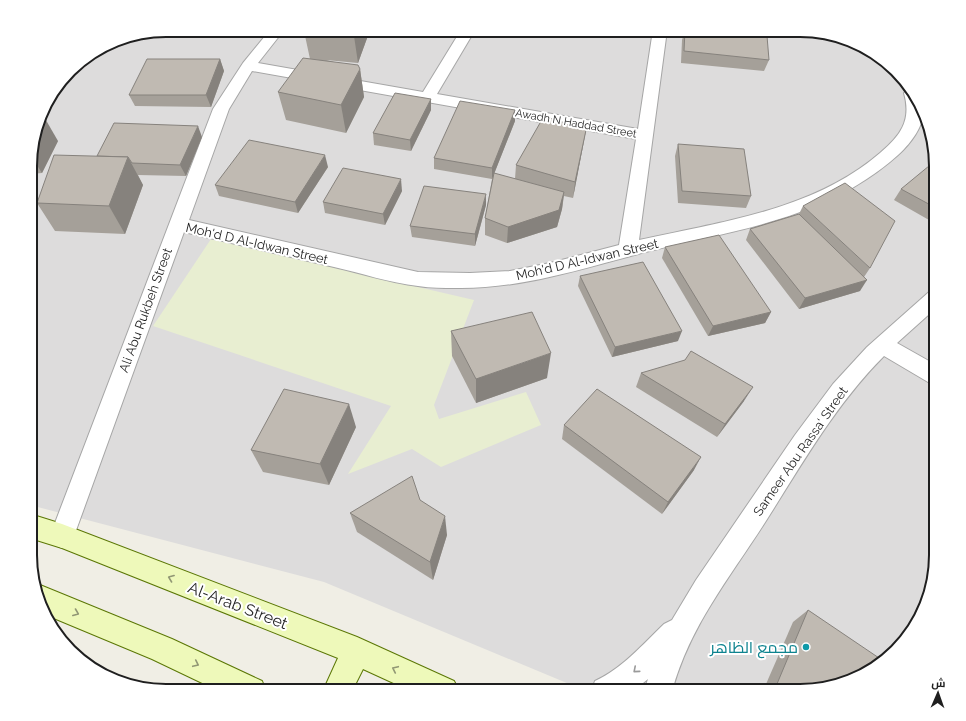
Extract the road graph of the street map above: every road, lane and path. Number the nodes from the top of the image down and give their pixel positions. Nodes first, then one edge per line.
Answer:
1 (271, 37) edge
2 (464, 37) edge
3 (659, 37) edge
4 (248, 66) junction
5 (427, 97) junction
6 (915, 107) edge
7 (644, 135) junction
8 (177, 224) junction
9 (628, 250) junction
10 (929, 303) edge
11 (882, 345) junction
12 (929, 372) edge
13 (37, 528) edge
14 (62, 536) junction
15 (46, 601) edge
16 (684, 622) junction
17 (357, 651) junction
18 (237, 684) edge
19 (340, 684) edge
20 (429, 684) edge
21 (618, 684) edge
22 (660, 684) edge

1 - 4 street, Ali Abu Rukbeh Street
2 - 5 street
3 - 7 street
4 - 5 street, Awadh N Haddad Street
4 - 8 street, Ali Abu Rukbeh Street
5 - 7 street, Awadh N Haddad Street
6 - 9 street, Moh'd D Al-Idwan Street
7 - 9 street
8 - 9 street, Moh'd D Al-Idwan Street
8 - 14 street, Ali Abu Rukbeh Street
10 - 11 street, Sameer Abu Rassa‘ Street
11 - 12 street
11 - 16 street, Sameer Abu Rassa‘ Street
13 - 14 main road, Al-Arab Street
17 -> 14 main road, Al-Arab Street
15 -> 18 main road
16 -> 21 street, Sameer Abu Rassa‘ Street
16 - 22 street, Sameer Abu Rassa‘ Street
17 - 19 main road
20 -> 17 main road, Al-Arab Street

